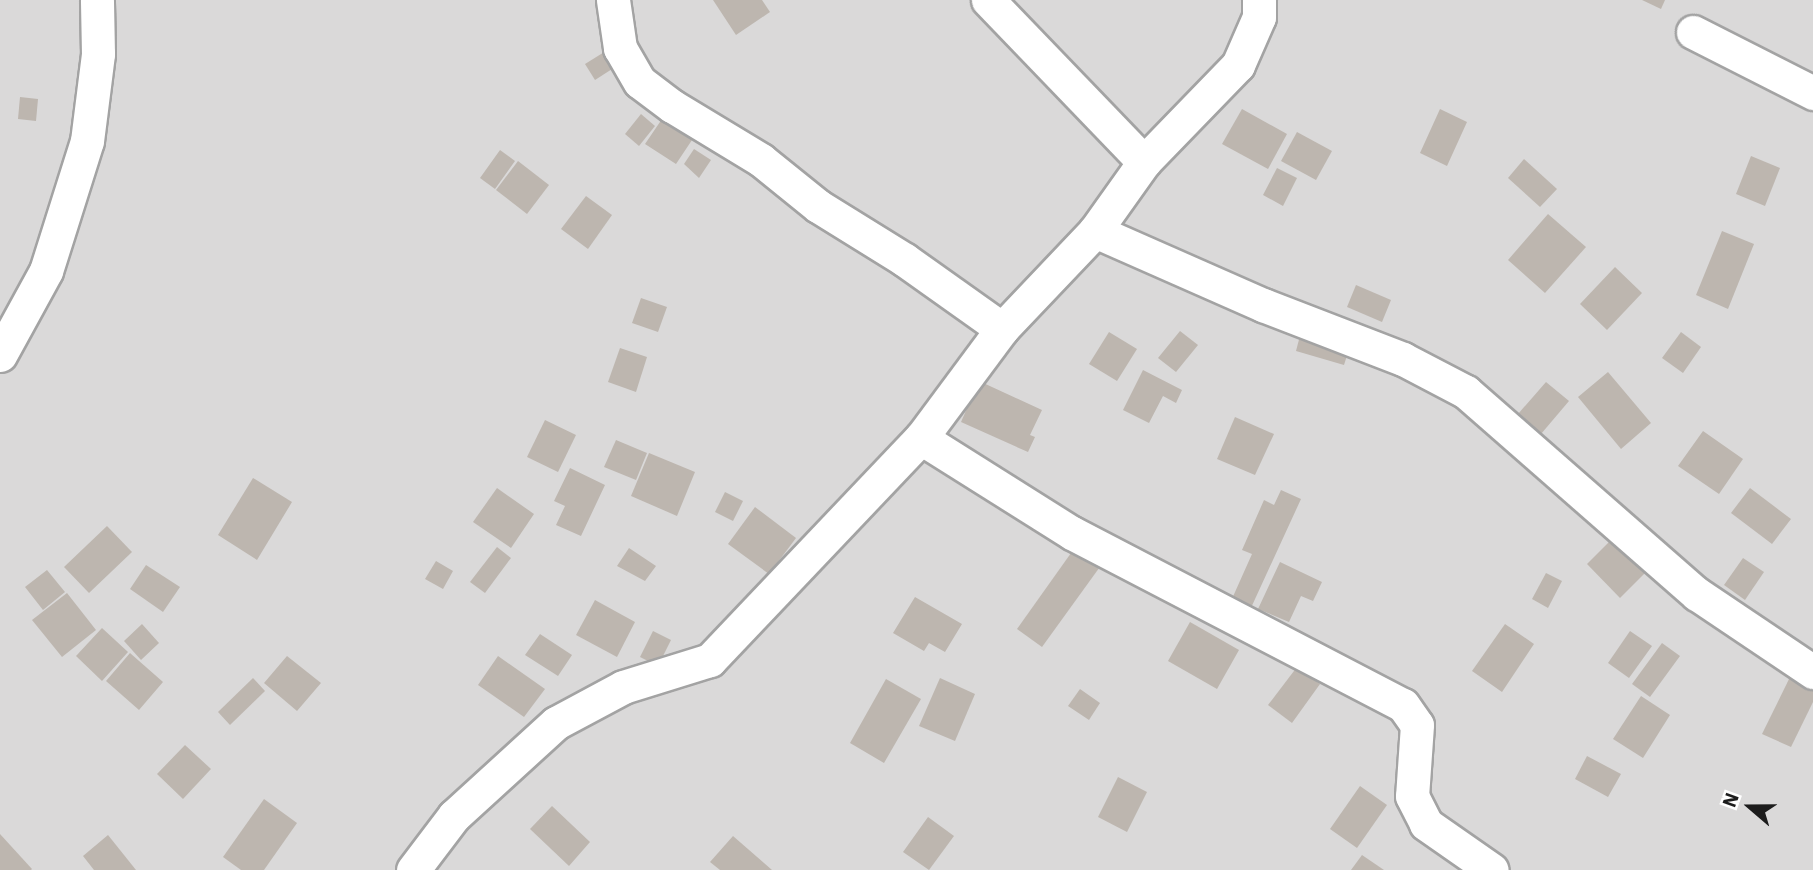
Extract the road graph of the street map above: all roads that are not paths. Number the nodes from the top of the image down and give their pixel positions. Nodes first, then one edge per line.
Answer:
1 (97, 0) edge
2 (613, 0) edge
3 (988, 0) edge
4 (1259, 0) edge
5 (1693, 32) dead end
6 (1813, 93) edge
7 (1144, 162) junction
8 (1095, 231) junction
9 (1002, 328) junction
10 (0, 355) edge
11 (921, 438) junction
12 (1813, 672) edge
13 (413, 870) edge
14 (1492, 870) edge

1 - 10 street
2 - 9 street
3 - 7 street
4 - 7 street
5 - 6 street
7 - 8 street
8 - 9 street
8 - 12 street
9 - 11 street
11 - 13 street
11 - 14 street

